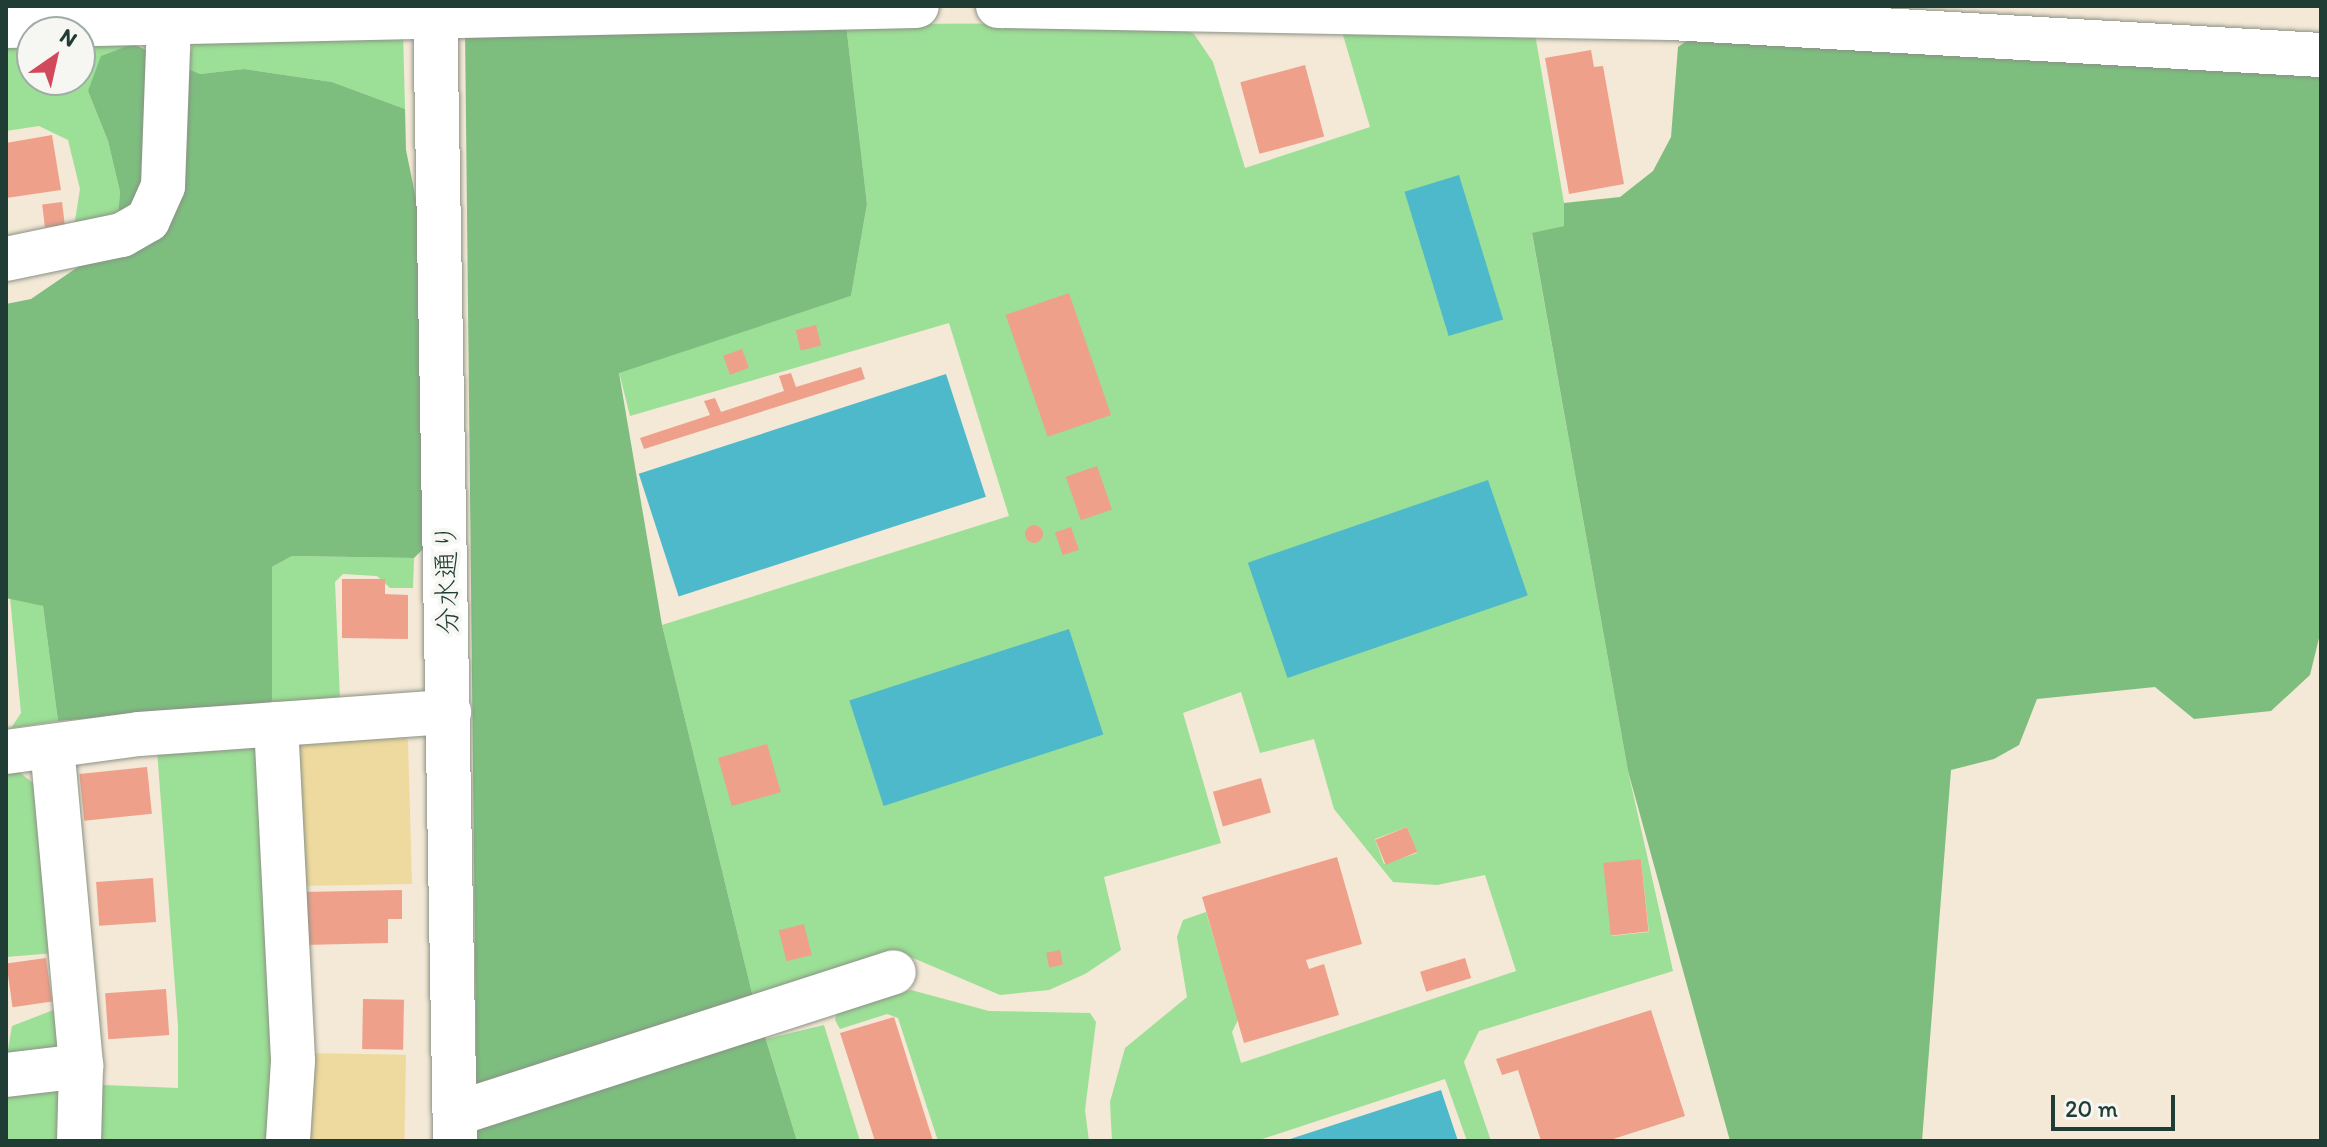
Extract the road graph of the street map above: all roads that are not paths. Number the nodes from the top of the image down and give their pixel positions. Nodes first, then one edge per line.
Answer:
1 (917, 6) edge
2 (998, 6) edge
3 (435, 12) edge
4 (169, 22) junction
5 (6, 26) edge
6 (2321, 55) edge
7 (6, 259) edge
8 (449, 712) junction
9 (276, 724) junction
10 (52, 746) junction
11 (6, 752) edge
12 (894, 972) dead end
13 (81, 1066) junction
14 (6, 1075) edge
15 (455, 1128) edge
16 (79, 1141) edge
17 (288, 1141) edge

1 - 3 street
2 - 6 street
3 - 4 street
3 - 8 street, 分水通り
4 - 5 street
4 - 7 street
8 - 9 street
8 - 15 street, 分水通り
9 - 10 street
9 - 17 street
10 - 11 street
10 - 13 street
12 - 15 street
13 - 14 street
13 - 16 street

